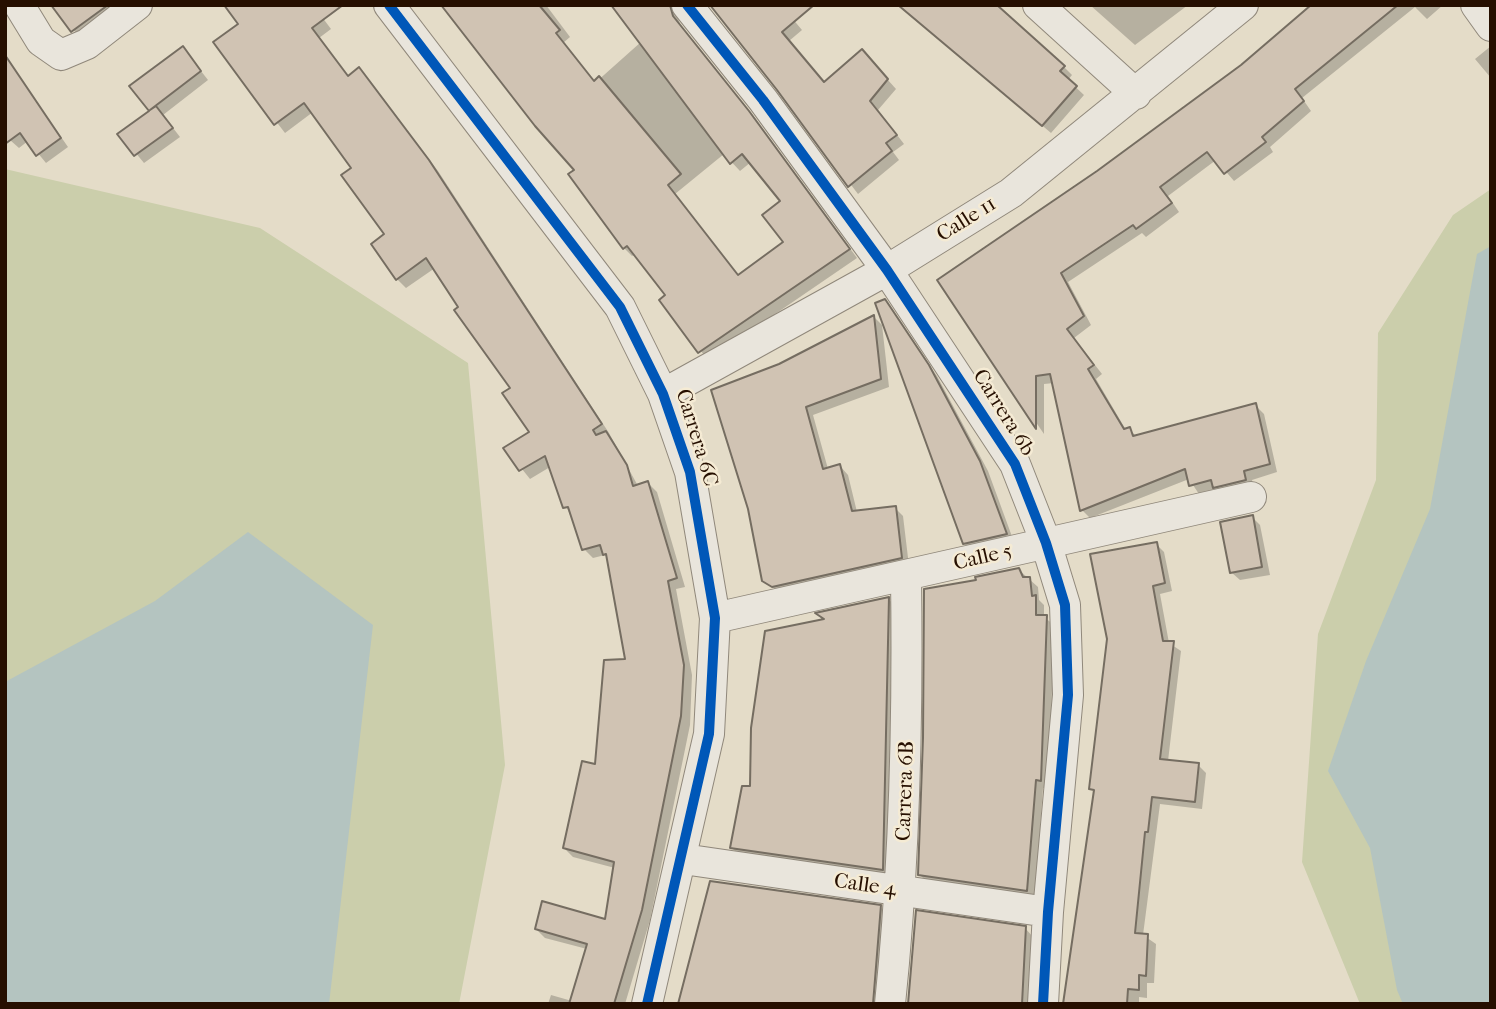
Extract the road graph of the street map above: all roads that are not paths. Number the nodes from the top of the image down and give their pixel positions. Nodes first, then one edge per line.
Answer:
1 (19, 5) edge
2 (136, 5) edge
3 (389, 5) edge
4 (687, 5) edge
5 (1038, 5) edge
6 (1243, 5) edge
7 (1476, 5) edge
8 (1208, 18) edge
9 (1491, 26) edge
10 (1136, 94) junction
11 (887, 270) junction
12 (663, 394) junction
13 (1251, 498) dead end
14 (1046, 543) junction
15 (906, 577) junction
16 (715, 618) junction
17 (683, 859) junction
18 (902, 891) junction
19 (1048, 912) junction
20 (647, 1004) edge
21 (890, 1004) edge
22 (1043, 1004) edge

1 - 2 street
3 - 12 street, Carrera 6C
4 - 11 street, Carrera 6b
5 - 10 street
6 - 8 street, Calle 11
7 - 9 street
8 - 10 street, Calle 11
10 - 11 street, Calle 11
11 - 12 street, Calle 11
11 - 14 street, Carrera 6b
12 - 16 street, Carrera 6C
13 - 14 street, Calle 5
14 - 15 street, Calle 5
14 - 19 street, Carrera 6b
15 - 16 street, Calle 5
15 - 18 street, Carrera 6B
16 - 17 street, Carrera 6C
17 - 18 street, Calle 4
17 - 20 street, Carrera 6C
18 - 19 street, Calle 4
18 - 21 street, Carrera 6B
19 - 22 street, Carrera 6b

